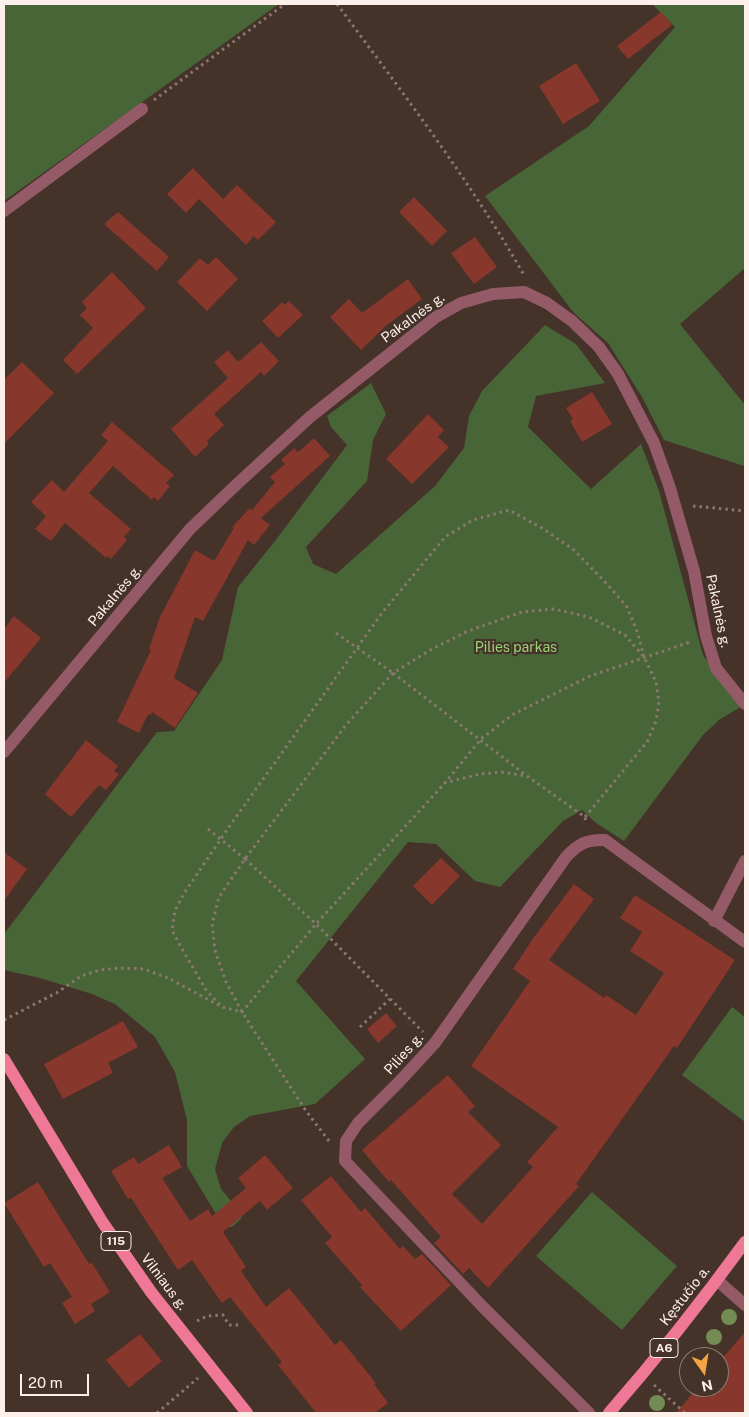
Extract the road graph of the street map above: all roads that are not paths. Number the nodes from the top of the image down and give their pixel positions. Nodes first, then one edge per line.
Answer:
1 (142, 109) road end
2 (4, 211) edge
3 (745, 704) edge
4 (4, 752) edge
5 (745, 861) edge
6 (714, 921) junction
7 (745, 942) edge
8 (4, 1059) edge
9 (745, 1242) edge
10 (718, 1281) junction
11 (745, 1305) edge
12 (247, 1413) edge
13 (589, 1413) edge
14 (609, 1413) edge

1 - 2 street
3 - 4 street, Pakalnės g.
5 - 6 street
6 - 7 street
6 - 13 street, Pilies g.
8 - 12 main road, Vilniaus g. / 115
9 - 10 main road, Kęstučio a. / A6
10 - 11 street
10 - 14 main road, Kęstučio a. / A6

